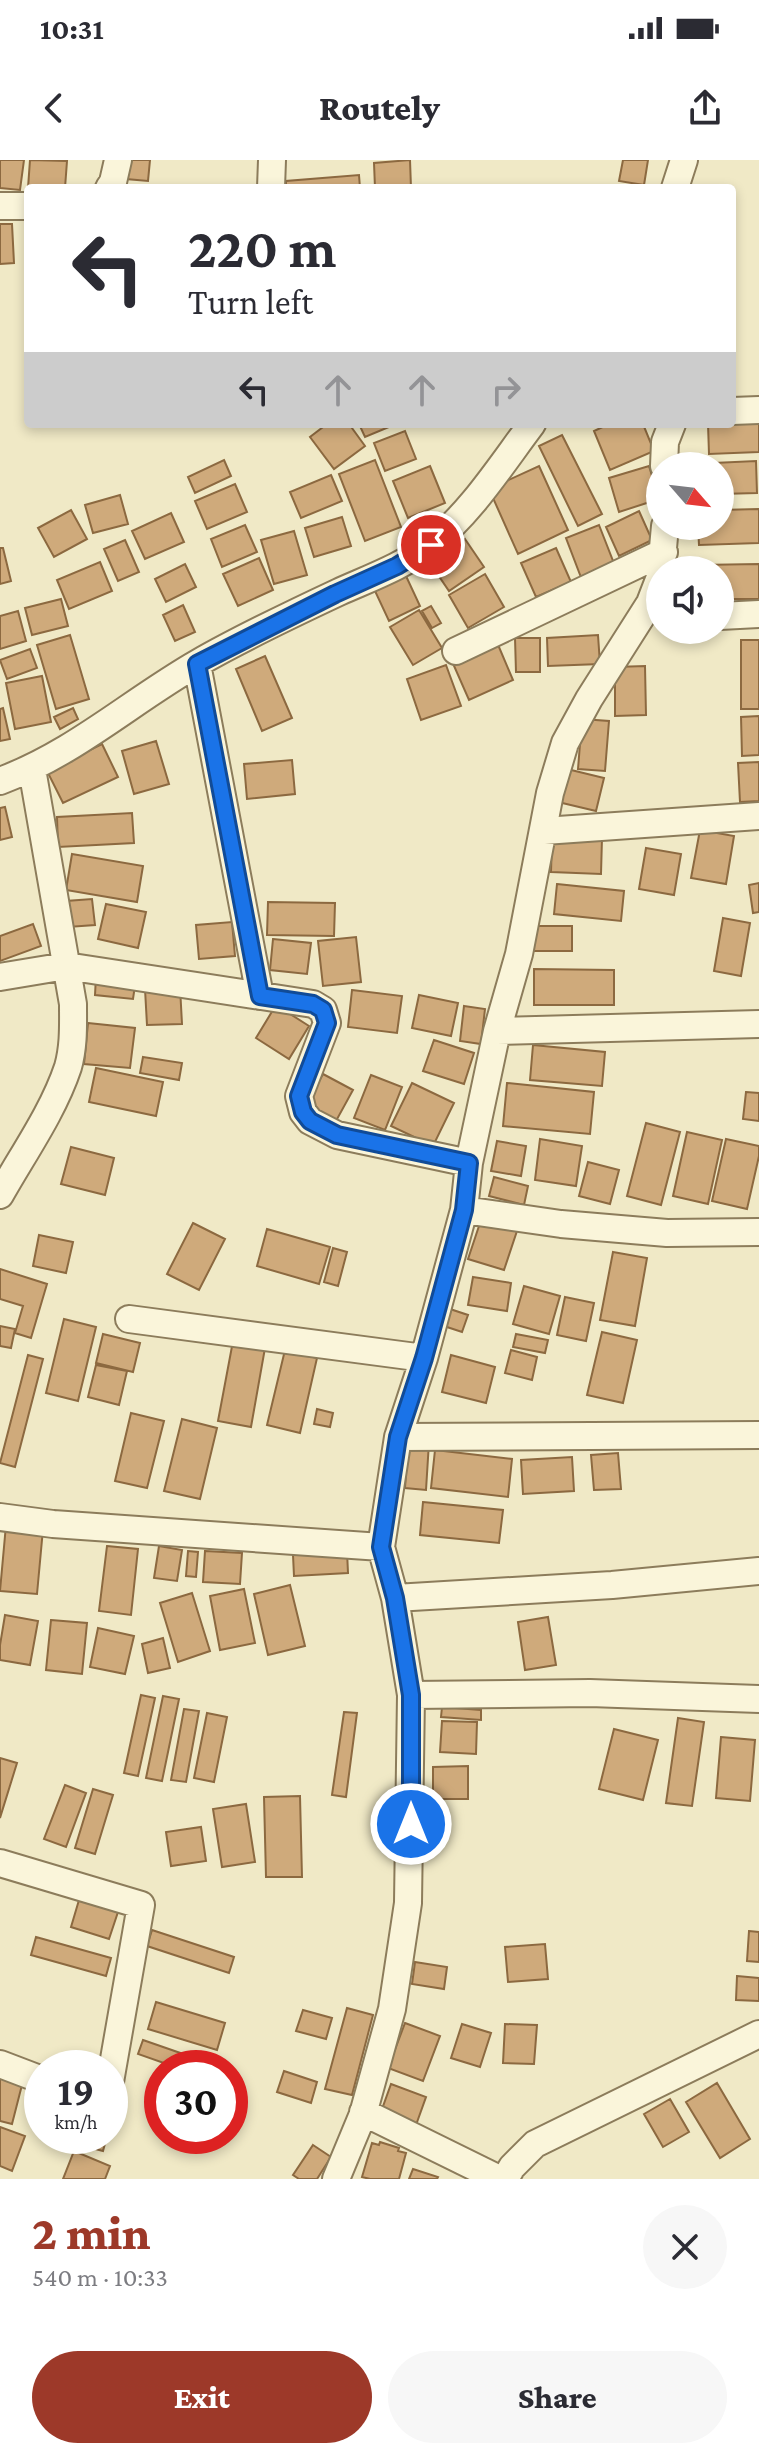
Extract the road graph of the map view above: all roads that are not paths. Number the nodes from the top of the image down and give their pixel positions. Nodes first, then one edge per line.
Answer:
1 (118, 160) edge
2 (272, 160) edge
3 (684, 160) edge
4 (112, 184) edge
5 (271, 184) edge
6 (676, 184) edge
7 (0, 206) edge
8 (24, 206) edge
9 (759, 410) edge
10 (736, 411) edge
11 (529, 428) edge
12 (670, 428) edge
13 (665, 452) edge
14 (646, 563) edge
15 (759, 614) edge
16 (734, 615) edge
17 (646, 623) edge
18 (456, 651) dead end
19 (197, 664) junction
20 (32, 769) junction
21 (0, 781) edge
22 (759, 816) edge
23 (544, 831) junction
24 (66, 966) junction
25 (0, 977) edge
26 (260, 996) junction
27 (759, 1024) edge
28 (497, 1031) junction
29 (469, 1163) junction
30 (0, 1195) edge
31 (464, 1210) junction
32 (759, 1232) edge
33 (129, 1319) dead end
34 (424, 1358) junction
35 (759, 1435) edge
36 (398, 1437) junction
37 (0, 1517) edge
38 (381, 1547) junction
39 (759, 1571) edge
40 (395, 1598) junction
41 (411, 1695) junction
42 (759, 1699) edge
43 (0, 1863) edge
44 (759, 2034) edge
45 (116, 2050) edge
46 (0, 2064) edge
47 (24, 2073) edge
48 (363, 2112) junction
49 (336, 2179) edge
50 (502, 2179) edge

1 - 4 street
2 - 5 street
3 - 6 street
7 - 8 street
9 - 10 street
11 - 19 street
12 - 13 street
14 - 18 street
15 - 16 street
17 - 23 street
19 - 20 street
19 - 26 street
20 - 21 street
20 - 24 street
22 - 23 street
23 - 28 street
24 - 25 street
24 - 26 street
24 - 30 street
26 - 29 street
27 - 28 street
28 - 29 street
29 - 31 street
31 - 32 street
31 - 34 street
33 - 34 street
34 - 36 street
35 - 36 street
36 - 38 street
37 - 38 street
38 - 40 street
39 - 40 street
40 - 41 street
41 - 42 street
41 - 48 street
43 - 45 street
44 - 50 street
46 - 47 street
48 - 49 street
48 - 50 street

